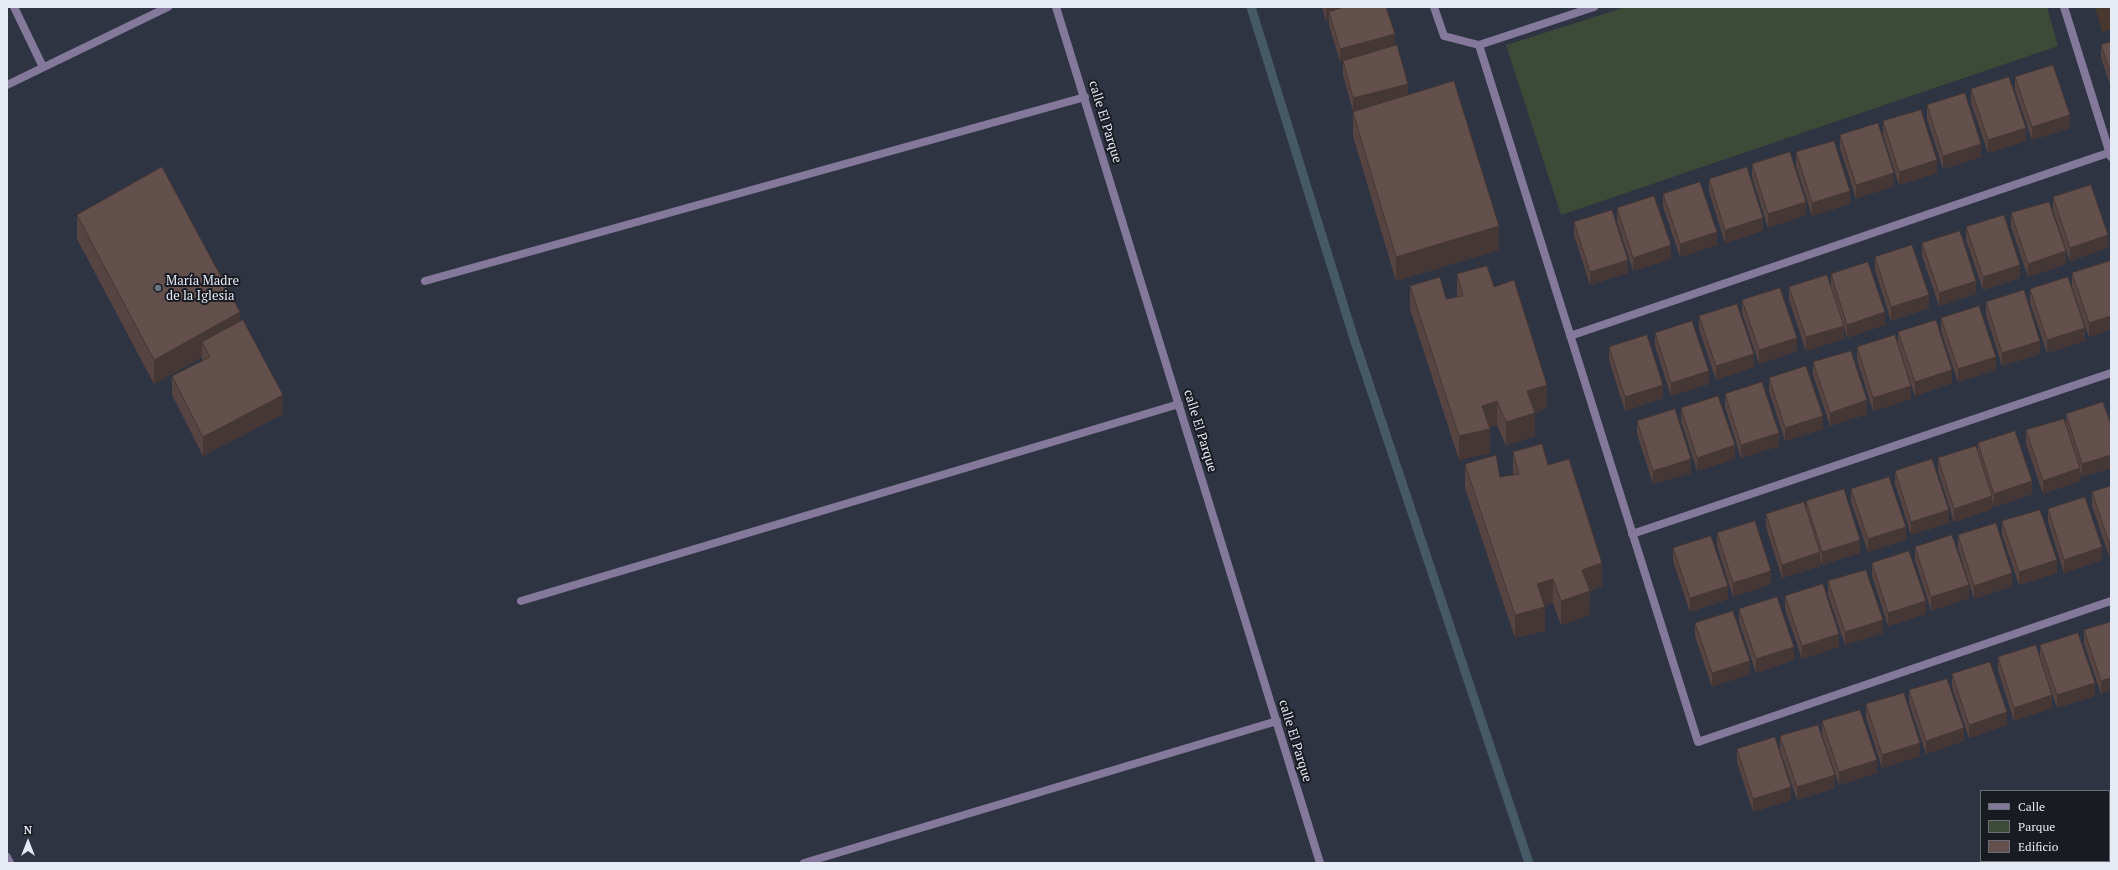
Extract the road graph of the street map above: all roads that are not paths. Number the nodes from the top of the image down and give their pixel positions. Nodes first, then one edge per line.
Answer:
1 (14, 7) edge
2 (168, 7) edge
3 (1056, 7) edge
4 (1434, 7) edge
5 (1594, 7) edge
6 (2064, 7) edge
7 (1479, 45) junction
8 (43, 67) junction
9 (7, 85) edge
10 (1085, 97) junction
11 (2111, 154) edge
12 (425, 281) dead end
13 (1570, 336) junction
14 (2111, 373) edge
15 (1179, 404) junction
16 (1632, 534) junction
17 (521, 601) dead end
18 (2111, 601) edge
19 (1277, 721) junction
20 (7, 857) edge
21 (10, 863) edge
22 (804, 863) edge
23 (1320, 863) edge

1 - 8 street
2 - 8 street
3 - 10 street, calle El Parque
4 - 7 street
5 - 7 street
6 - 11 street
7 - 13 street
8 - 9 street
10 - 12 street
10 - 15 street, calle El Parque
11 - 13 street
13 - 16 street
14 - 16 street
15 - 17 street
15 - 19 street, calle El Parque
16 - 18 street
19 - 22 street
19 - 23 street, calle El Parque
20 - 21 street

